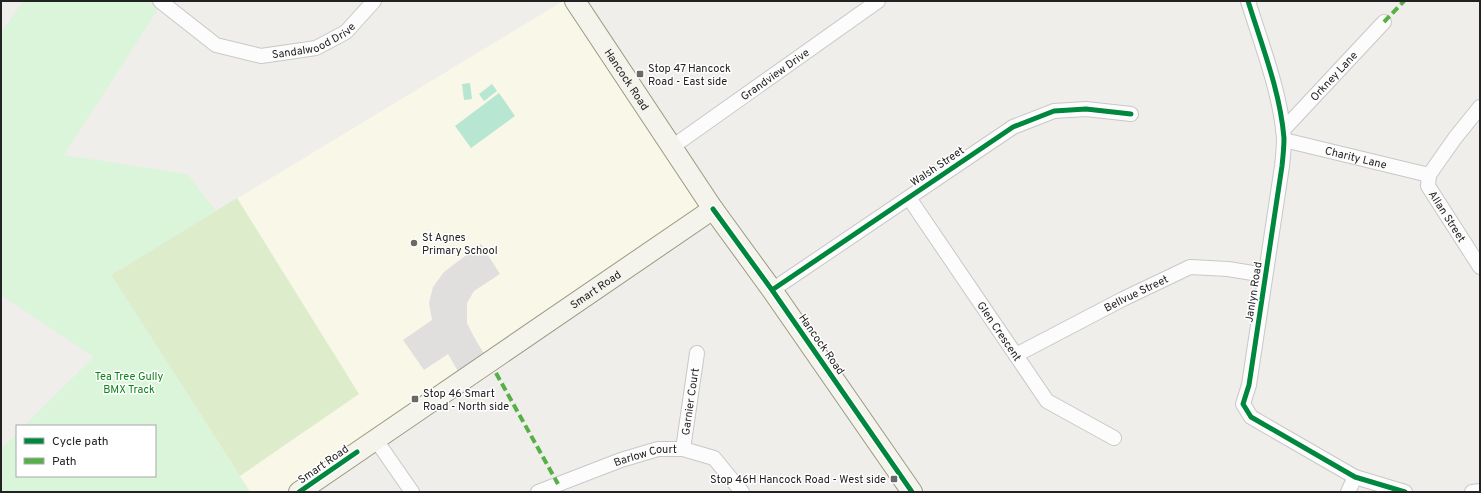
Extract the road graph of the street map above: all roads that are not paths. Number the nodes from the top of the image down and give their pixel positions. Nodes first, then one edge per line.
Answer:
1 (160, 1) edge
2 (374, 1) edge
3 (575, 1) edge
4 (878, 1) edge
5 (1248, 1) edge
6 (1384, 22) dead end
7 (1480, 107) edge
8 (1131, 114) dead end
9 (1283, 135) junction
10 (672, 147) junction
11 (1429, 175) junction
12 (909, 198) junction
13 (713, 209) junction
14 (1480, 267) edge
15 (1266, 275) junction
16 (772, 290) junction
17 (697, 353) dead end
18 (1016, 355) junction
19 (1114, 438) dead end
20 (376, 440) junction
21 (683, 449) junction
22 (1355, 477) junction
23 (1480, 491) edge
24 (299, 492) edge
25 (412, 492) edge
26 (538, 492) edge
27 (742, 492) edge
28 (912, 492) edge
29 (1348, 492) edge
30 (1405, 492) edge
31 (1472, 492) edge

1 - 2 street, Sandalwood Drive
3 - 10 main road, Hancock Road
4 - 10 street, Grandview Drive
5 - 9 street, Janlyn Road
6 - 9 street, Orkney Lane
7 - 11 street, Allan Street
8 - 12 street, Walsh Street
9 - 11 street, Charity Lane
9 - 15 street, Janlyn Road
10 - 13 main road, Hancock Road
11 - 14 street, Allan Street
12 - 16 street, Walsh Street
12 - 18 street, Glen Crescent
13 - 16 main road, Hancock Road
13 - 20 main road, Smart Road
15 - 18 street, Bellvue Street
15 - 22 street, Janlyn Road
16 - 28 main road, Hancock Road
17 - 21 street, Garnier Court
18 - 19 street, Glen Crescent
20 - 24 main road, Smart Road
20 - 25 street
21 - 26 street, Barlow Court
21 - 27 street, Barlow Court
22 - 29 street
22 - 30 street, Janlyn Road
23 - 31 street

